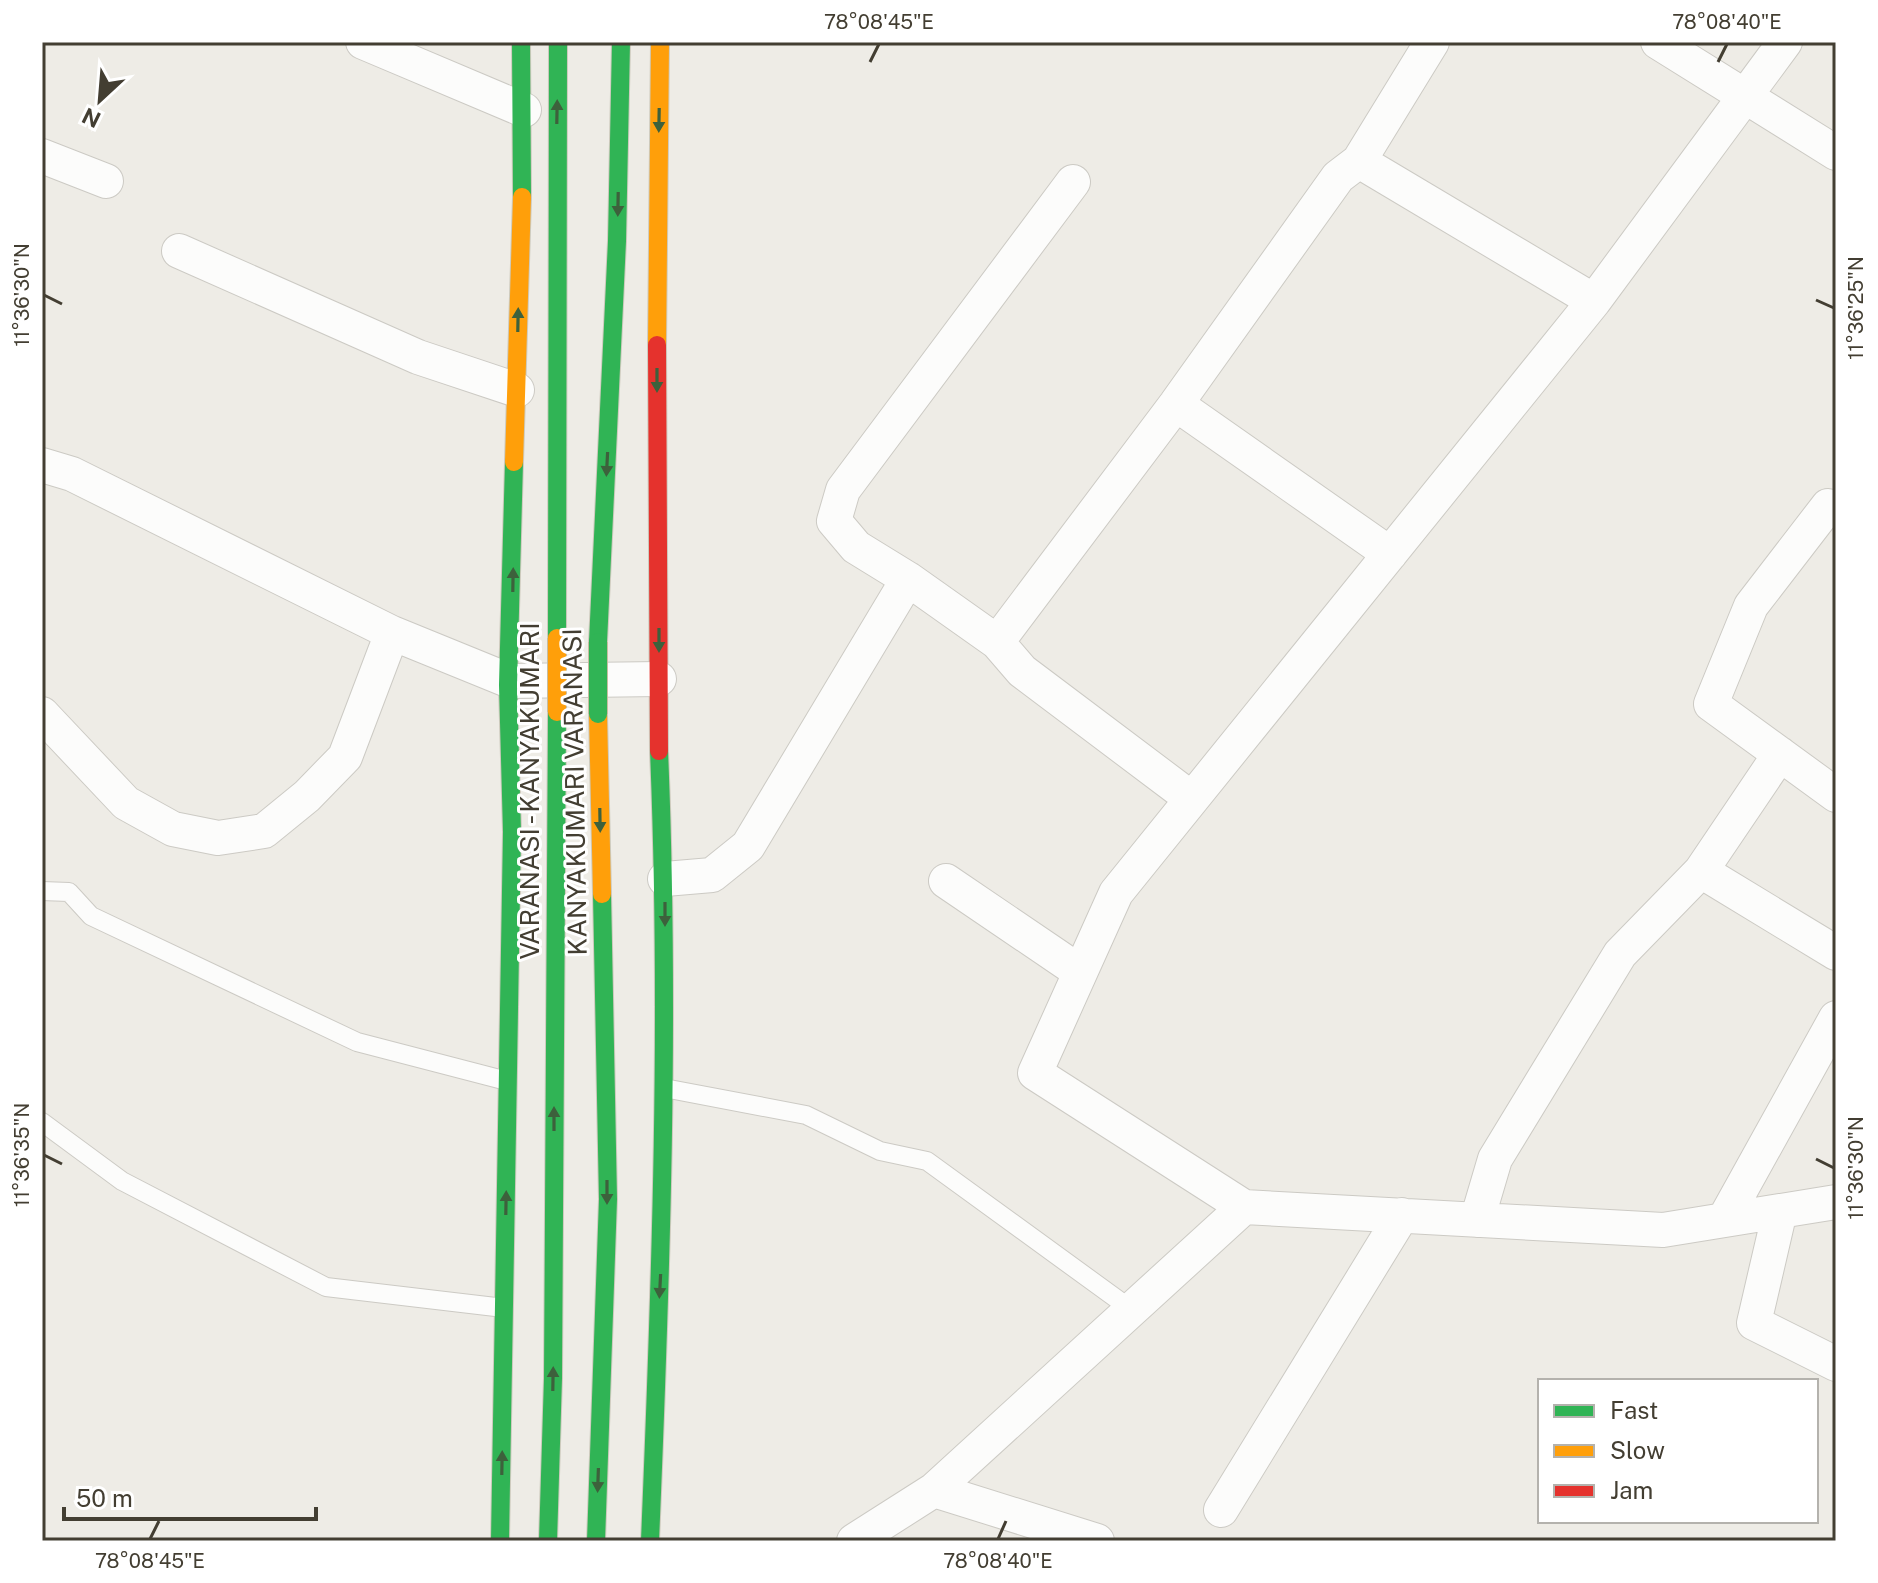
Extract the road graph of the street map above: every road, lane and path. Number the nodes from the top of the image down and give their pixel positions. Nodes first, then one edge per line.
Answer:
1 (363, 42) edge
2 (521, 42) edge
3 (558, 42) edge
4 (621, 42) edge
5 (660, 42) edge
6 (1432, 42) edge
7 (1658, 42) edge
8 (1785, 42) edge
9 (1744, 98) junction
10 (524, 110) junction
11 (1836, 153) edge
12 (42, 156) edge
13 (1359, 161) junction
14 (106, 181) dead end
15 (1073, 182) dead end
16 (179, 251) dead end
17 (1594, 301) junction
18 (517, 390) junction
19 (1176, 404) junction
20 (42, 465) edge
21 (1836, 511) edge
22 (1390, 554) junction
23 (908, 579) junction
24 (392, 633) junction
25 (997, 642) junction
26 (659, 679) junction
27 (510, 681) junction
28 (42, 714) edge
29 (1780, 754) junction
30 (1836, 795) edge
31 (1192, 799) junction
32 (1701, 871) junction
33 (665, 879) junction
34 (946, 881) dead end
35 (42, 891) edge
36 (1836, 953) edge
37 (1080, 972) junction
38 (1836, 1018) edge
39 (508, 1081) junction
40 (664, 1088) junction
41 (42, 1122) edge
42 (1836, 1202) edge
43 (1244, 1207) junction
44 (1780, 1211) junction
45 (1402, 1215) junction
46 (1477, 1220) junction
47 (1724, 1220) junction
48 (504, 1308) junction
49 (1132, 1310) junction
50 (1836, 1364) edge
51 (934, 1490) junction
52 (1221, 1510) dead end
53 (500, 1541) edge
54 (548, 1541) edge
55 (596, 1541) edge
56 (650, 1541) edge
57 (854, 1541) edge
58 (1097, 1541) edge

1 - 10 street
2 - 10 main road
54 -> 3 main road, VARANASI - KANYAKUMARI, bridge
4 -> 55 main road, KANYAKUMARI VARANASI, bridge
5 -> 26 main road
6 - 13 street
7 - 9 street
8 - 9 street
9 - 11 street
9 - 17 street
18 -> 10 main road
12 - 14 street
13 - 17 street
13 - 19 street
15 - 23 street
16 - 18 street
17 - 22 street
27 -> 18 main road
19 - 22 street
19 - 25 street
20 - 24 street
21 - 29 street
22 - 31 street
23 - 25 street
23 - 33 street
24 - 27 street
24 - 28 street
25 - 31 street
26 - 27 street
26 - 33 main road
27 - 39 main road
29 - 30 street
29 - 32 street
31 - 37 street
32 - 36 street
32 - 46 street
33 -> 40 main road
34 - 37 street
35 - 39 lane
37 - 43 street
38 - 47 street
48 -> 39 main road
40 - 49 lane
40 -> 56 main road
41 - 48 lane
42 - 44 street
43 - 45 street
43 - 49 street
44 - 47 street
44 - 50 street
45 - 46 street
45 - 52 street
46 - 47 street
53 -> 48 main road
49 - 51 street
51 - 57 street
51 - 58 street

